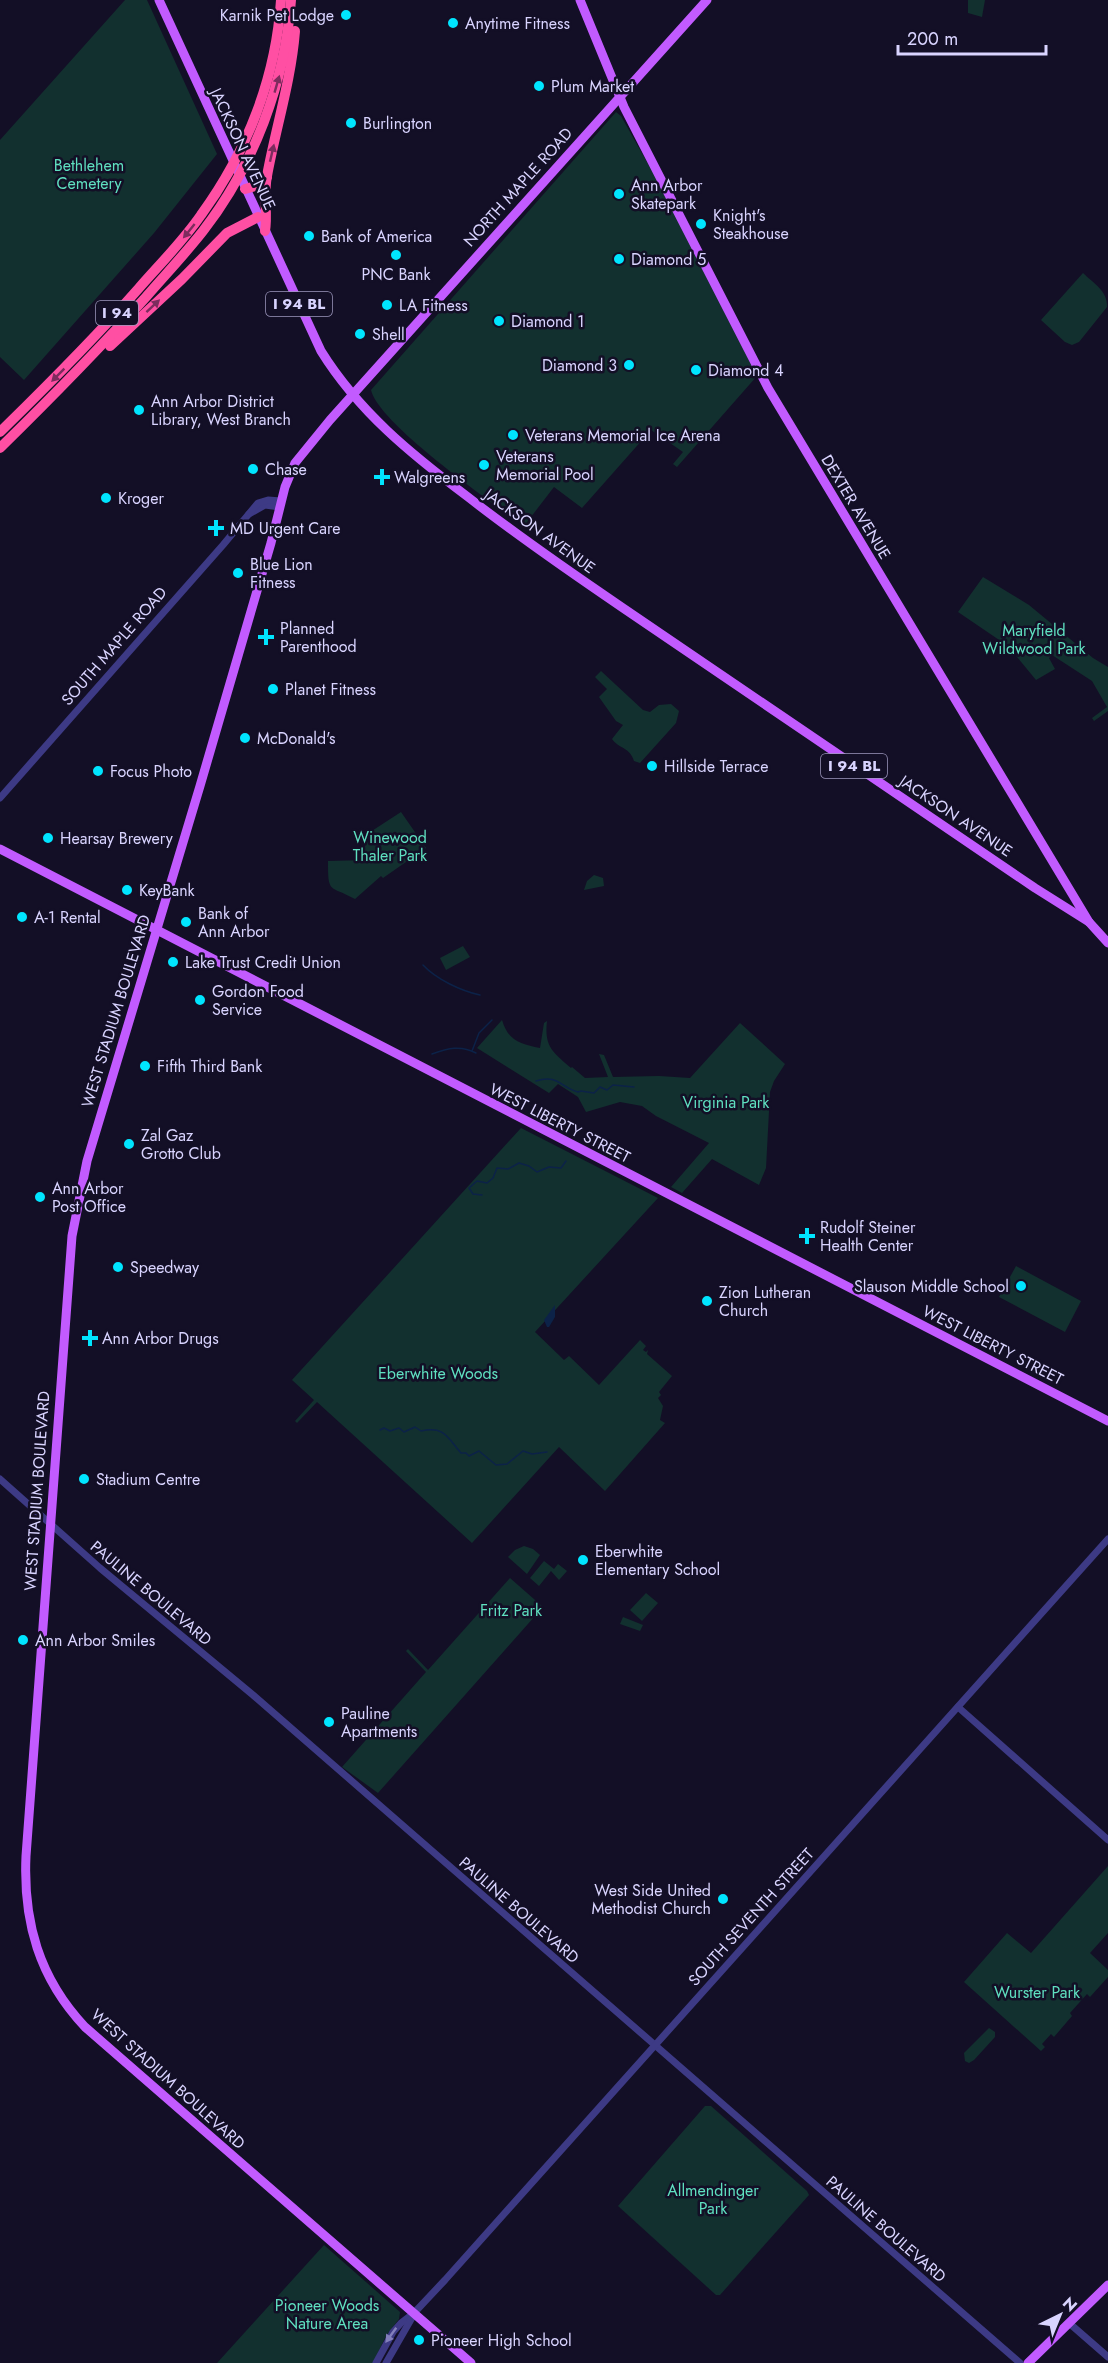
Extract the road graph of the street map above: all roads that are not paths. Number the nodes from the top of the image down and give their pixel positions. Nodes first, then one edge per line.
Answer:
1 (159, 0) edge
2 (280, 0) edge
3 (291, 0) edge
4 (297, 0) edge
5 (580, 0) edge
6 (706, 0) edge
7 (620, 95) junction
8 (267, 177) junction
9 (245, 189) junction
10 (258, 217) junction
11 (265, 231) junction
12 (62, 387) junction
13 (352, 396) junction
14 (0, 432) edge
15 (0, 448) edge
16 (281, 504) junction
17 (0, 798) edge
18 (0, 849) edge
19 (1071, 892) junction
20 (1058, 903) junction
21 (1089, 922) junction
22 (156, 930) junction
23 (1108, 943) edge
24 (1108, 1421) edge
25 (0, 1479) edge
26 (50, 1524) junction
27 (1108, 1539) edge
28 (958, 1707) junction
29 (1108, 1840) edge
30 (654, 2045) junction
31 (1108, 2286) edge
32 (414, 2313) junction
33 (1069, 2323) junction
34 (1108, 2357) edge
35 (376, 2363) edge
36 (386, 2363) edge
37 (471, 2363) edge
38 (1020, 2363) edge
39 (1028, 2363) edge

1 - 9 main road, JACKSON AVENUE / I 94 BL
2 -> 14 highway, I 94
12 -> 3 highway, I 94
8 -> 4 highway
5 - 7 main road, DEXTER AVENUE
6 - 7 main road, NORTH MAPLE ROAD
7 - 13 main road, NORTH MAPLE ROAD
7 - 19 main road, DEXTER AVENUE
8 - 9 highway
8 - 11 highway
9 - 10 main road, JACKSON AVENUE / I 94 BL
10 - 11 main road, JACKSON AVENUE / I 94 BL
12 -> 10 highway
11 - 13 main road, JACKSON AVENUE / I 94 BL
12 - 15 highway, I 94
13 - 16 main road, WEST STADIUM BOULEVARD
13 - 20 main road, JACKSON AVENUE / I 94 BL
16 - 17 street, SOUTH MAPLE ROAD
16 - 22 main road, WEST STADIUM BOULEVARD
18 - 22 main road, WEST LIBERTY STREET
19 - 20 main road
19 - 21 main road, DEXTER AVENUE
20 - 21 main road, JACKSON AVENUE / I 94 BL
21 - 23 main road, I 94 BL
22 - 24 main road, WEST LIBERTY STREET
22 - 26 main road, WEST STADIUM BOULEVARD
25 - 26 street, PAULINE BOULEVARD
26 - 30 street, PAULINE BOULEVARD
26 - 32 main road, WEST STADIUM BOULEVARD
27 - 28 street, SOUTH SEVENTH STREET
28 - 29 street
28 - 30 street, SOUTH SEVENTH STREET
30 - 32 street, SOUTH SEVENTH STREET
30 - 38 street, PAULINE BOULEVARD
31 - 33 main road
32 -> 35 street, SOUTH SEVENTH STREET
32 - 36 street, SOUTH SEVENTH STREET
32 - 37 main road, WEST STADIUM BOULEVARD
33 - 34 street
33 - 39 main road

